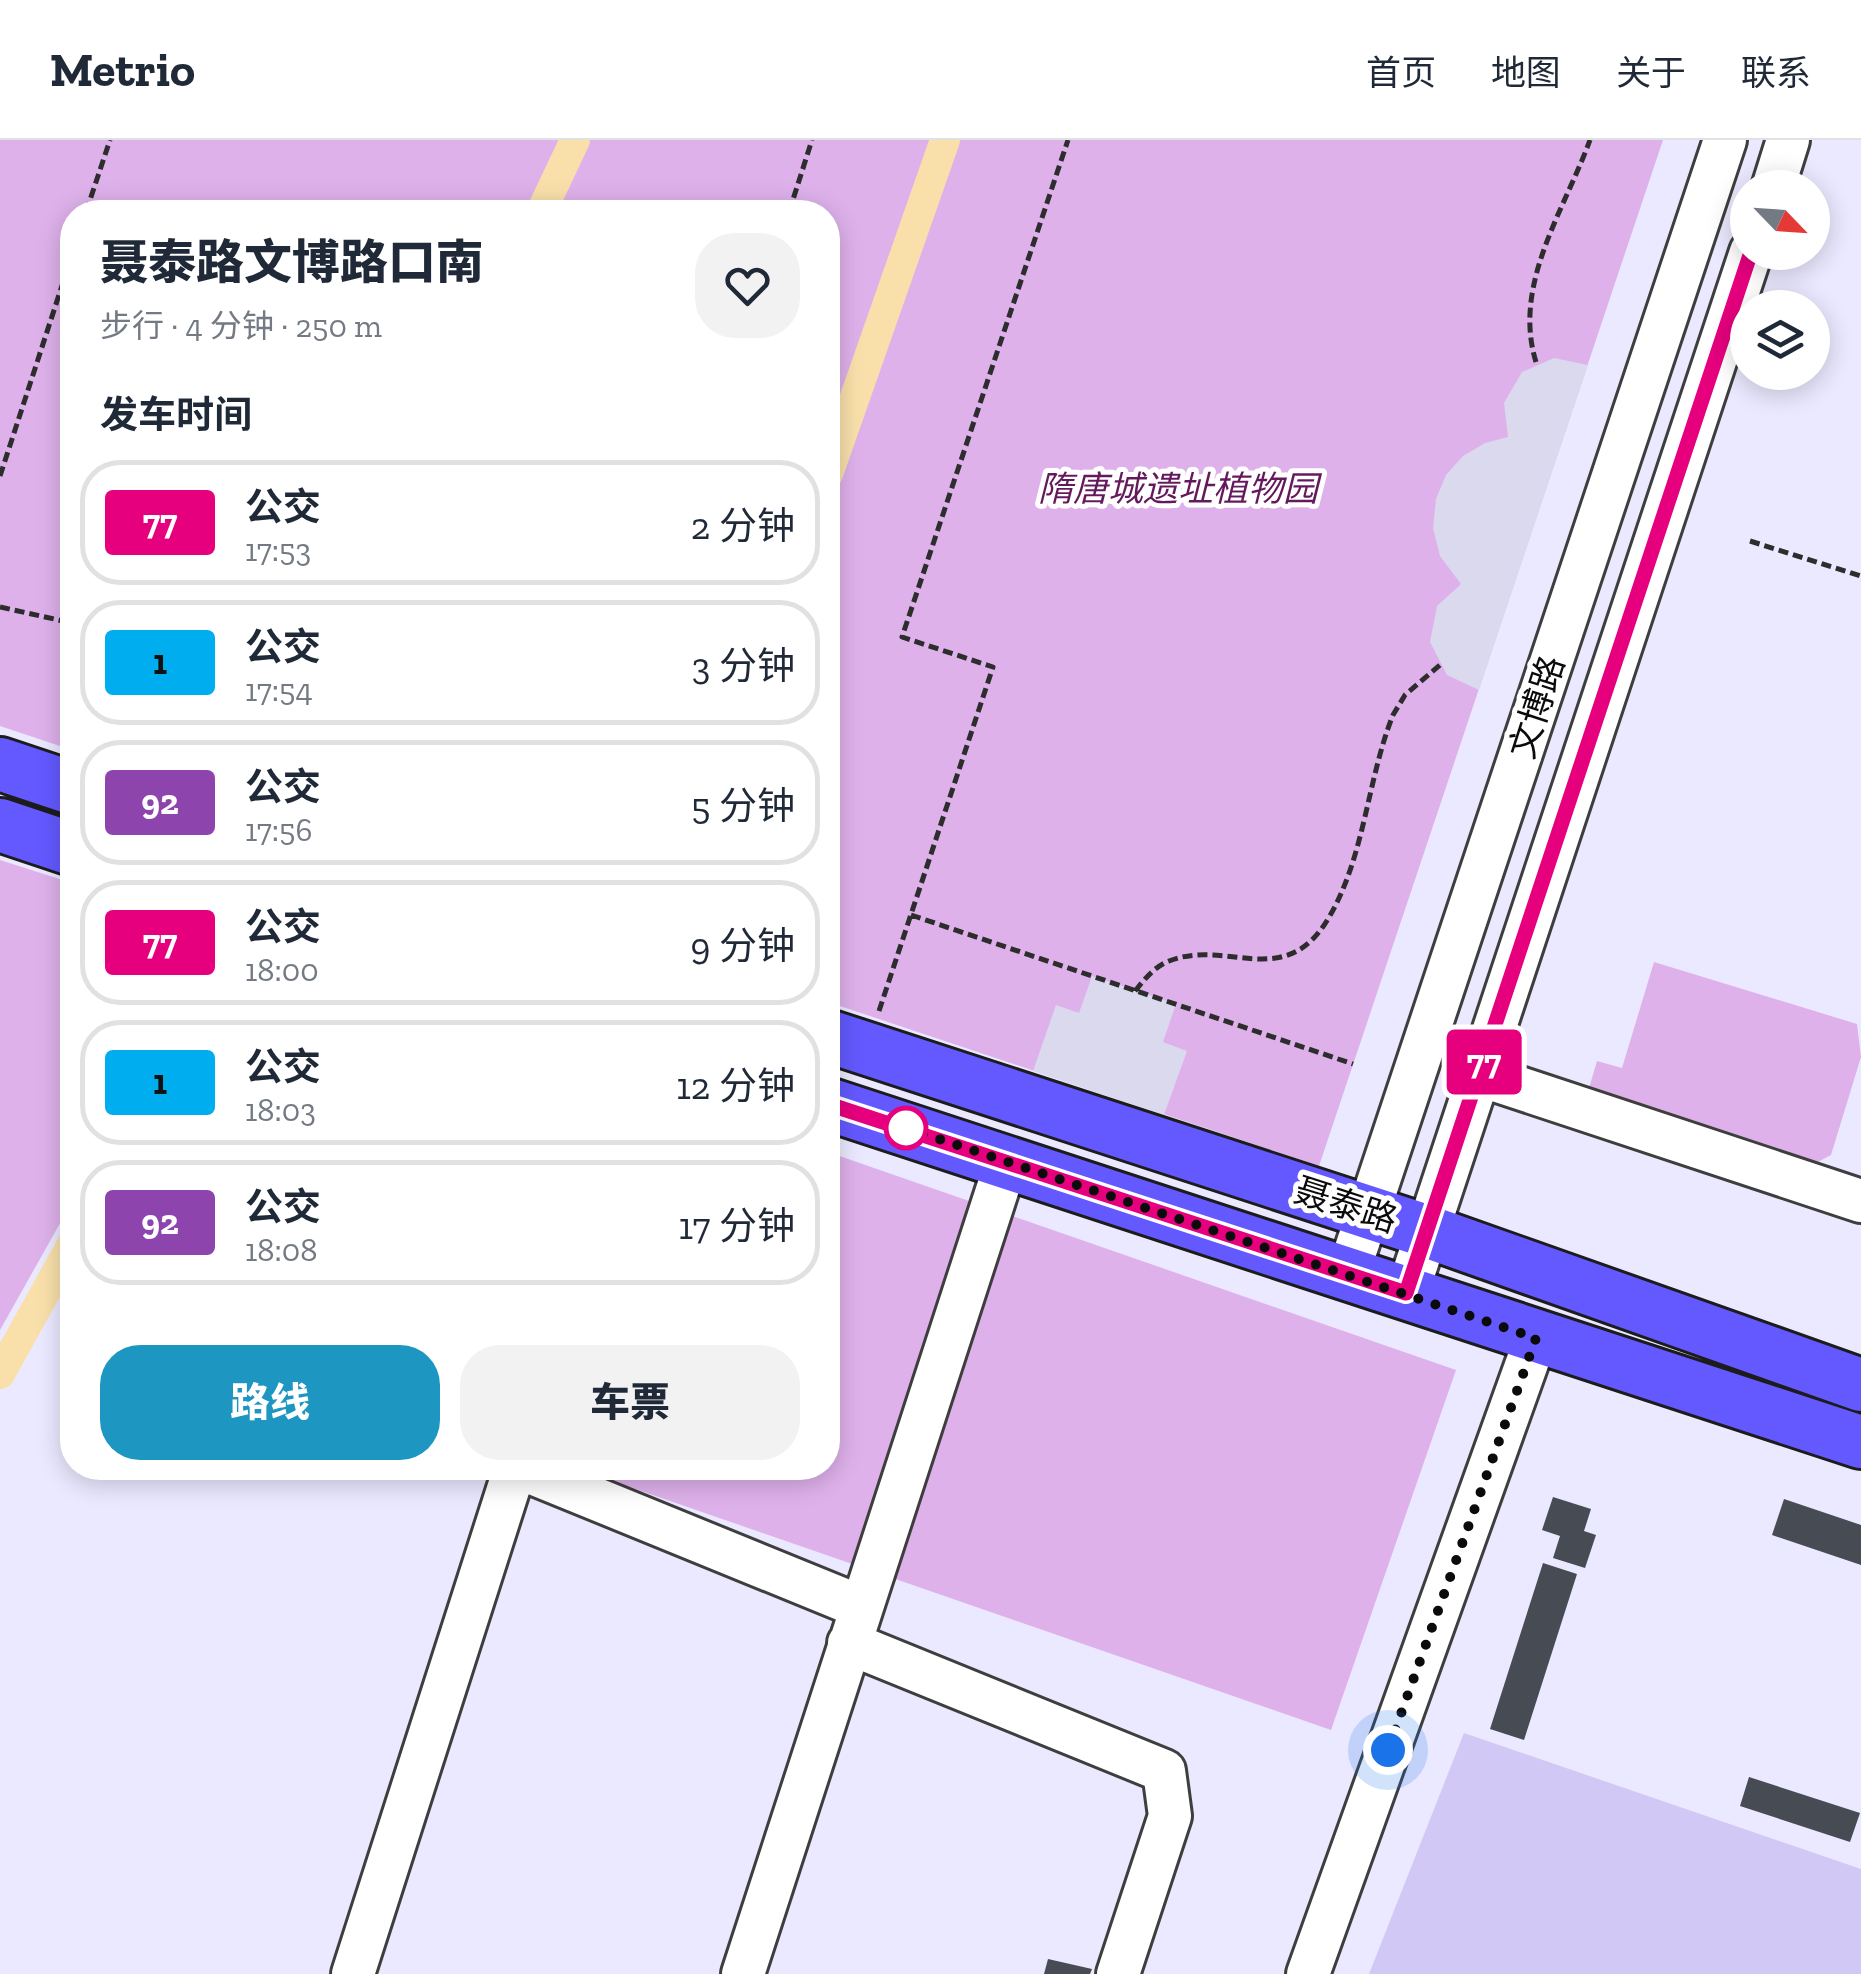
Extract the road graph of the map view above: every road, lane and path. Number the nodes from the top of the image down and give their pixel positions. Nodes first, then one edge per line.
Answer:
1 (110, 140) edge
2 (812, 140) edge
3 (1068, 140) edge
4 (1590, 140) edge
5 (1725, 140) edge
6 (1788, 140) edge
7 (1779, 170) edge
8 (90, 200) edge
9 (793, 200) edge
10 (1745, 270) edge
11 (60, 292) edge
12 (1536, 362) dead end
13 (0, 476) edge
14 (1750, 541) dead end
15 (1861, 576) edge
16 (0, 607) edge
17 (60, 620) edge
18 (1440, 665) dead end
19 (0, 764) edge
20 (60, 784) edge
21 (0, 825) edge
22 (60, 844) edge
23 (910, 915) junction
24 (1135, 991) junction
25 (847, 1042) edge
26 (1353, 1064) dead end
27 (1480, 1074) junction
28 (840, 1108) edge
29 (1008, 1160) junction
30 (1861, 1200) edge
31 (1368, 1212) junction
32 (1426, 1232) junction
33 (1348, 1273) junction
34 (1406, 1293) junction
35 (1536, 1338) junction
36 (1861, 1385) edge
37 (1861, 1442) edge
38 (514, 1480) edge
39 (544, 1480) edge
40 (855, 1625) junction
41 (354, 1974) edge
42 (743, 1974) edge
43 (1118, 1974) edge
44 (1308, 1974) edge

1 - 8 path
2 - 9 path
3 - 23 path
4 - 12 path
5 - 31 street, 文博路
6 - 7 street
10 - 27 street, 文博路
11 - 13 path
14 - 15 path
16 - 17 path
18 - 24 path
19 - 20 main road
21 - 22 main road
23 - 24 path
23 - 25 path
24 - 26 path
25 - 31 main road, 聂泰路
27 - 30 street
27 - 32 street, 文博路
28 - 29 main road, 聂泰路
29 - 33 main road, 聂泰路
29 - 40 street
31 - 32 main road, 聂泰路
31 - 33 street, 文博路
32 - 34 street, 文博路
32 - 36 main road, 聂泰路
33 - 34 main road, 聂泰路
34 - 35 main road, 聂泰路
35 - 37 main road, 聂泰路
35 - 44 street
38 - 41 street
39 - 40 street
40 - 42 street
40 - 43 street

